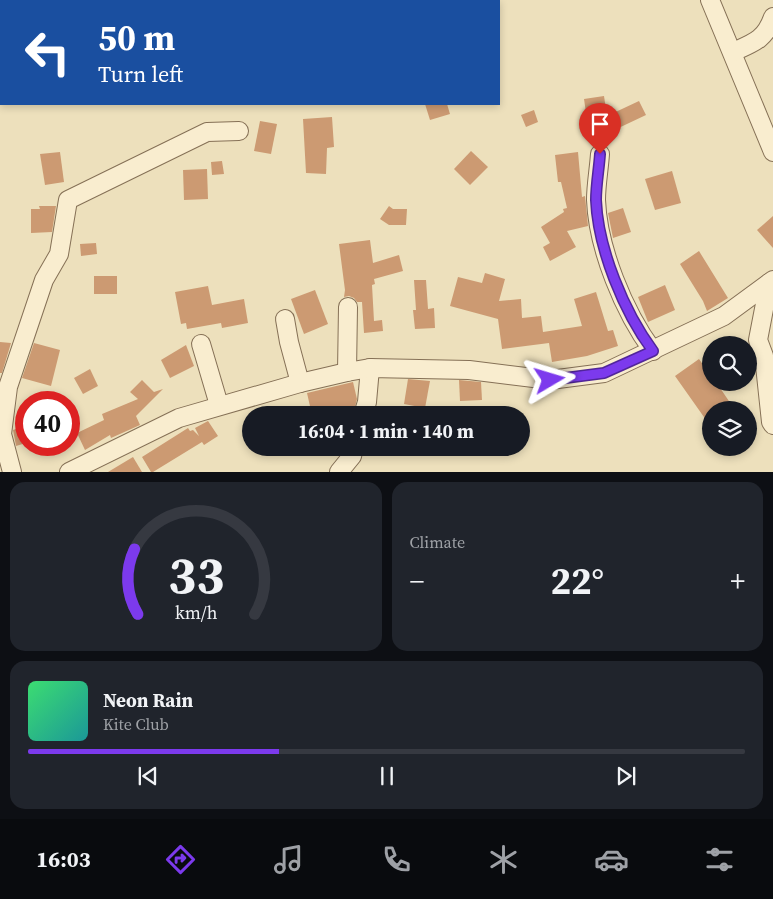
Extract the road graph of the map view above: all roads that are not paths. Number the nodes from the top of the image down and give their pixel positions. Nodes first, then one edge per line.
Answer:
1 (710, 0) edge
2 (773, 17) edge
3 (733, 52) junction
4 (239, 131) dead end
5 (773, 152) edge
6 (600, 154) dead end
7 (771, 281) edge
8 (348, 307) dead end
9 (285, 319) dead end
10 (201, 344) dead end
11 (653, 351) junction
12 (370, 368) junction
13 (348, 372) junction
14 (300, 383) junction
15 (220, 405) junction
16 (366, 406) edge
17 (773, 425) edge
18 (352, 456) edge
19 (12, 472) edge
20 (70, 472) edge
21 (339, 472) edge

1 - 3 street
2 - 3 street
3 - 5 street
4 - 19 street
6 - 11 street
7 - 11 street
7 - 17 street
8 - 13 street
9 - 14 street
10 - 15 street
11 - 12 street
12 - 13 street
12 - 16 street
13 - 14 street
14 - 15 street
15 - 20 street
18 - 21 street

